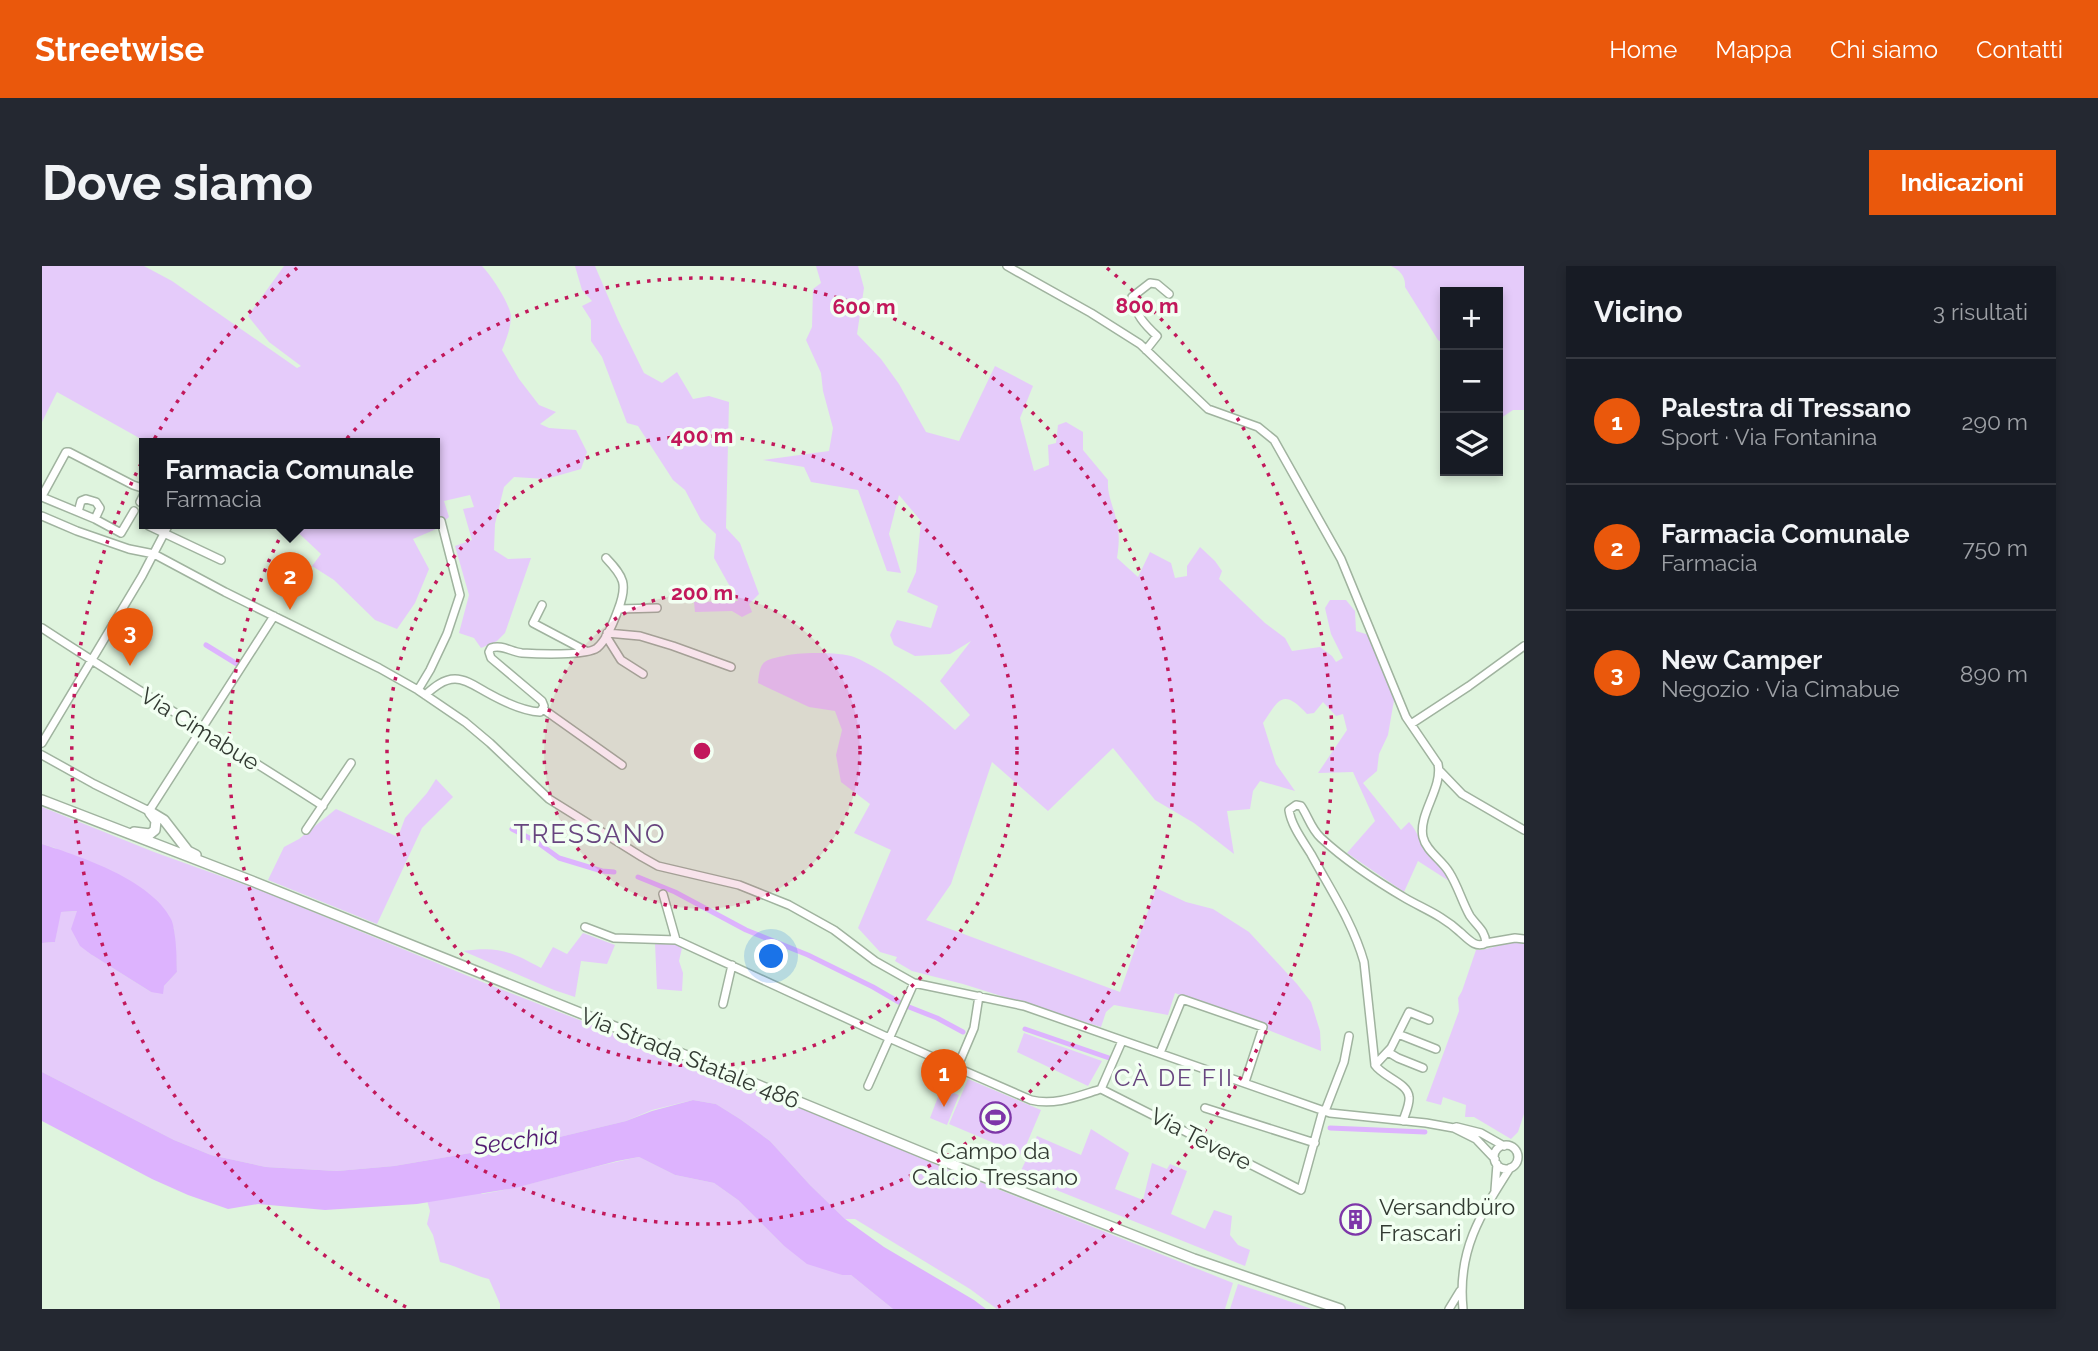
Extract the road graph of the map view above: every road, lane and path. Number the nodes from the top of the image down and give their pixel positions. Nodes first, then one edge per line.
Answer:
1 (1007, 266) edge
2 (1169, 294) dead end
3 (1146, 350) junction
4 (139, 487) edge
5 (42, 497) edge
6 (134, 511) dead end
7 (81, 513) junction
8 (42, 516) edge
9 (95, 519) junction
10 (441, 521) dead end
11 (155, 529) edge
12 (166, 529) edge
13 (78, 531) junction
14 (164, 533) junction
15 (154, 554) junction
16 (606, 558) dead end
17 (221, 560) dead end
18 (542, 605) dead end
19 (620, 605) junction
20 (657, 608) dead end
21 (274, 616) junction
22 (42, 628) edge
23 (606, 635) junction
24 (1524, 646) edge
25 (587, 652) junction
26 (92, 660) junction
27 (731, 667) dead end
28 (643, 674) dead end
29 (421, 693) junction
30 (543, 709) junction
31 (1411, 724) junction
32 (201, 728) junction
33 (42, 743) edge
34 (42, 755) edge
35 (351, 763) dead end
36 (622, 765) dead end
37 (1439, 771) junction
38 (42, 800) edge
39 (323, 806) junction
40 (149, 811) junction
41 (96, 821) junction
42 (306, 830) dead end
43 (1524, 830) edge
44 (225, 871) junction
45 (663, 894) dead end
46 (585, 927) dead end
47 (1524, 939) edge
48 (676, 940) junction
49 (1486, 943) junction
50 (732, 965) junction
51 (914, 984) junction
52 (979, 996) junction
53 (723, 1004) dead end
54 (1429, 1020) dead end
55 (1398, 1034) junction
56 (1349, 1036) dead end
57 (890, 1038) junction
58 (1122, 1041) junction
59 (1436, 1049) dead end
60 (1388, 1052) junction
61 (1160, 1053) junction
62 (1375, 1065) junction
63 (957, 1068) junction
64 (1423, 1068) dead end
65 (1245, 1082) junction
66 (868, 1086) dead end
67 (1101, 1089) junction
68 (1205, 1108) dead end
69 (1324, 1111) junction
70 (1403, 1121) junction
71 (1454, 1128) junction
72 (1315, 1143) junction
73 (1504, 1146) junction
74 (1520, 1152) edge
75 (1496, 1161) junction
76 (1524, 1162) edge
77 (1512, 1167) junction
78 (1495, 1190) junction
79 (1460, 1291) junction
80 (1340, 1309) edge
81 (1449, 1309) edge
82 (1463, 1309) edge

1 - 3 street
2 - 3 street
3 - 31 street
4 - 5 street
5 - 7 street
6 - 9 street
7 - 9 street
7 - 9 street
7 - 13 street
8 - 13 street
10 - 29 street
11 - 14 street
12 - 14 street
13 - 15 street
14 - 15 street
14 - 17 street
15 - 21 street
15 - 26 street
16 - 19 street
18 - 25 street
19 - 20 street
19 - 23 street
21 - 29 street
21 - 32 street
22 - 26 street, Via Cimabue
23 - 25 street
23 - 27 street
23 - 28 street
24 - 31 street
25 - 30 street
26 - 32 street, Via Cimabue
26 - 33 street
29 - 30 street
29 - 51 street
30 - 36 street
31 - 37 street
32 - 39 street, Via Cimabue
32 - 40 street
34 - 40 street
35 - 39 street
37 - 43 street
37 - 49 street
38 - 41 main road, Via Strada Statale 486
39 - 42 street
40 - 41 main road
40 - 44 main road
41 - 44 main road, Via Strada Statale 486
44 - 80 main road, Via Strada Statale 486
45 - 48 street
46 - 48 street
47 - 49 street
48 - 50 street
49 - 62 street
50 - 53 street
50 - 57 street
51 - 52 street
51 - 57 street
52 - 58 street
52 - 63 street
54 - 55 street
55 - 59 street
55 - 60 street
56 - 69 street
57 - 63 street
57 - 66 street
58 - 61 street
58 - 67 street
60 - 62 street
60 - 64 street
61 - 65 street
61 - 65 street
62 - 70 street
63 - 67 street
65 - 69 street
67 - 72 street, Via Tevere
68 - 72 street
69 - 70 street
69 - 72 street
70 - 71 street
71 - 73 street
71 - 75 street
73 - 74 street
73 - 75 street
74 - 77 street
75 - 77 street
75 - 78 street
76 - 77 street
77 - 78 street
78 - 79 street
79 - 81 street
79 - 82 street

